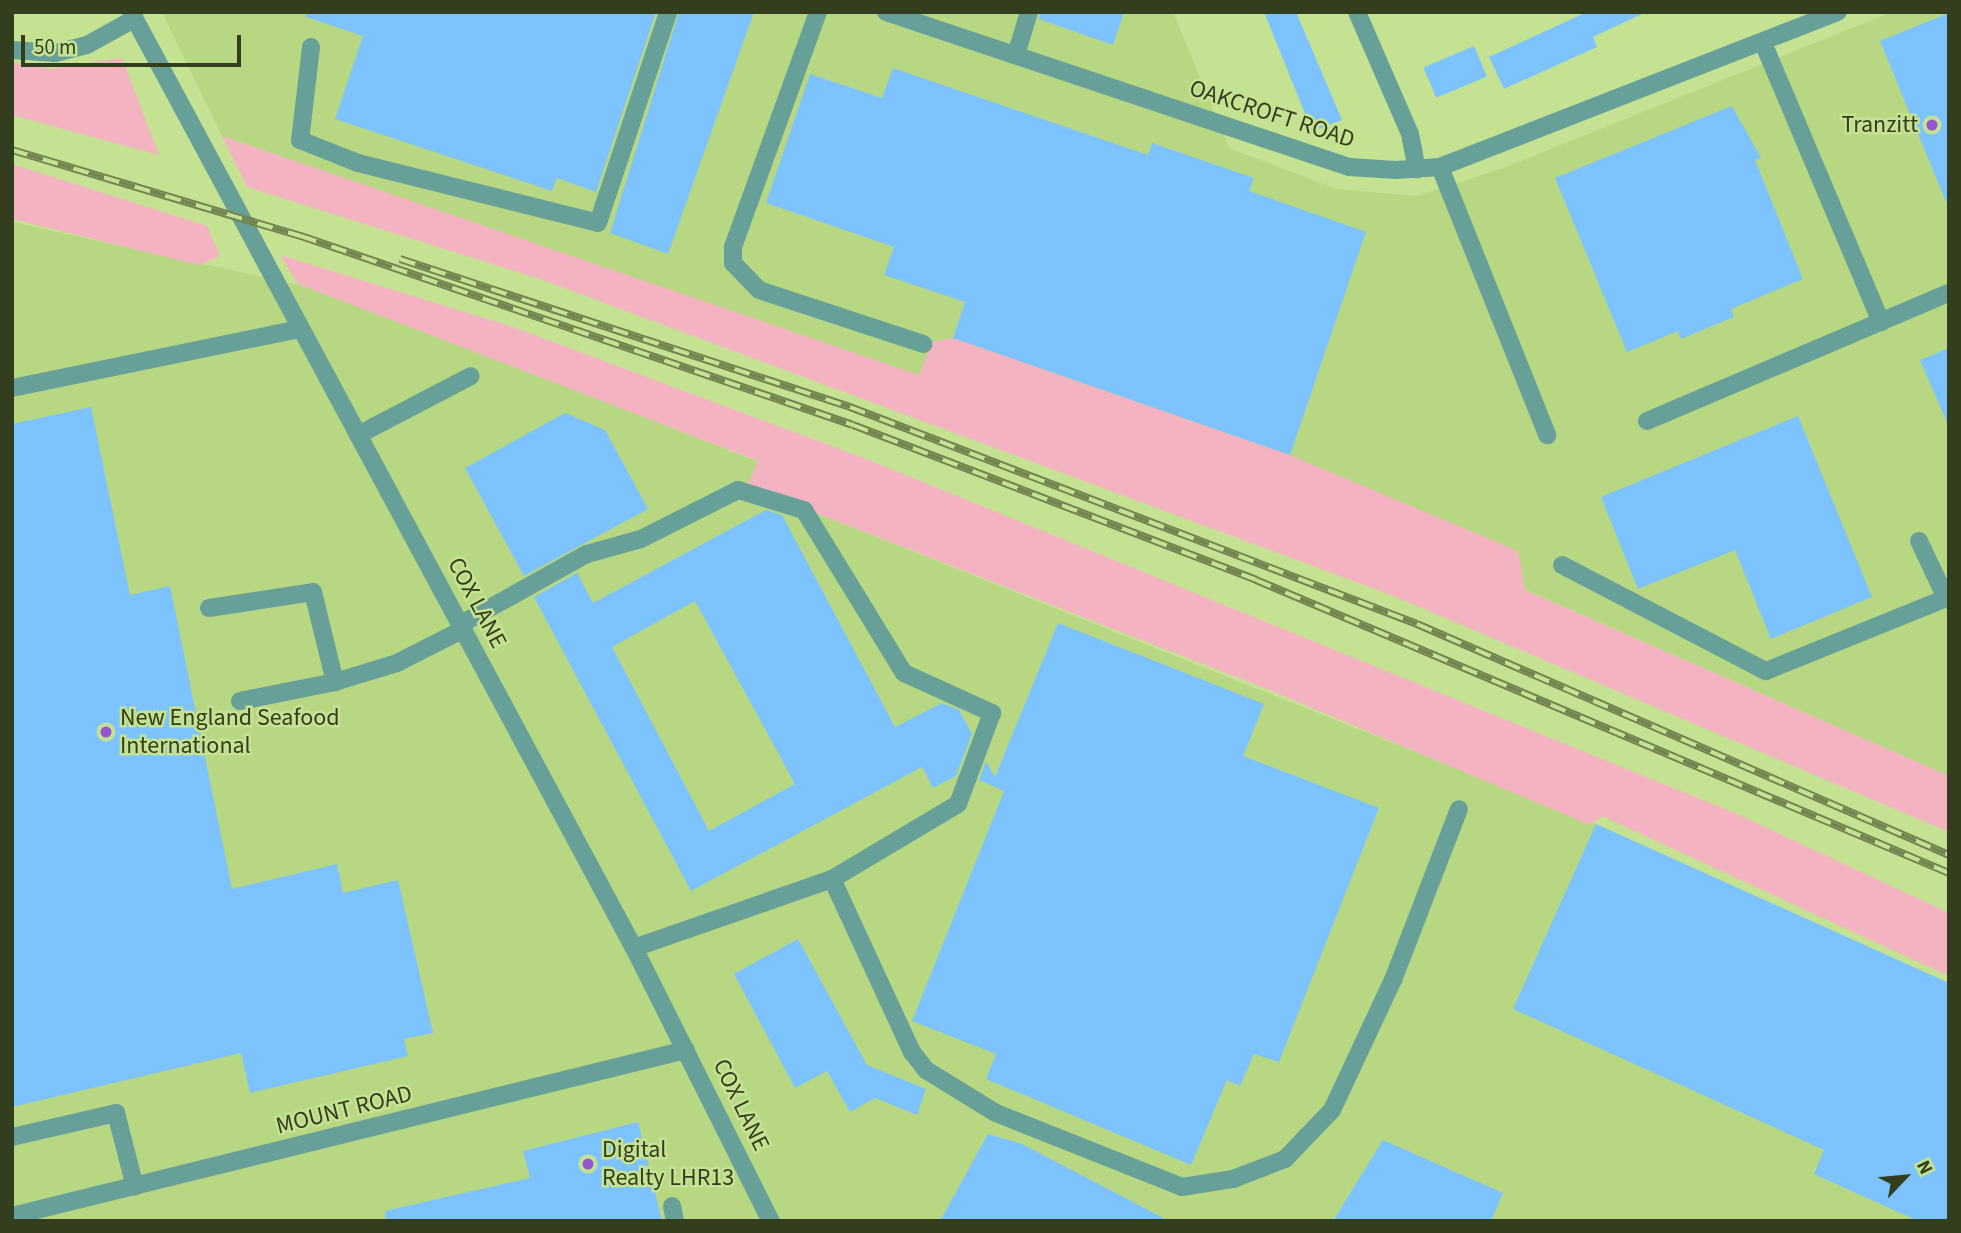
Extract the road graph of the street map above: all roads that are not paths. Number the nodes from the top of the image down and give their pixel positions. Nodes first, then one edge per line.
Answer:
1 (668, 12) edge
2 (818, 12) edge
3 (886, 12) edge
4 (1028, 12) edge
5 (1357, 12) edge
6 (1838, 12) edge
7 (132, 16) edge
8 (1764, 45) junction
9 (312, 47) dead end
10 (12, 50) edge
11 (1016, 55) junction
12 (1440, 167) junction
13 (1417, 169) junction
14 (1949, 293) edge
15 (1881, 322) junction
16 (300, 329) junction
17 (923, 344) dead end
18 (471, 376) dead end
19 (12, 388) edge
20 (1647, 421) dead end
21 (358, 435) junction
22 (1547, 435) dead end
23 (1919, 541) dead end
24 (1562, 565) dead end
25 (1947, 597) edge
26 (209, 608) dead end
27 (462, 626) junction
28 (335, 682) junction
29 (240, 701) dead end
30 (1459, 809) dead end
31 (832, 879) junction
32 (634, 948) junction
33 (686, 1050) junction
34 (12, 1137) edge
35 (135, 1187) junction
36 (12, 1216) edge
37 (771, 1221) edge

1 - 9 street
2 - 17 street
3 - 11 street, OAKCROFT ROAD
4 - 11 street
5 - 13 street
6 - 8 street, OAKCROFT ROAD
7 - 10 street
7 - 16 street, COX LANE
8 - 12 street, OAKCROFT ROAD
8 - 15 street
11 - 13 street, OAKCROFT ROAD
12 - 13 street, OAKCROFT ROAD
12 - 22 street
14 - 15 street
15 - 20 street
16 - 19 street
16 - 21 street, COX LANE
18 - 21 street
21 - 27 street, COX LANE
23 - 25 street
24 - 25 street
26 - 28 street
27 - 28 street
27 - 31 street
27 - 32 street, COX LANE
28 - 29 street
30 - 31 street
31 - 32 street
32 - 33 street, COX LANE
33 - 35 street, MOUNT ROAD
33 - 37 street, COX LANE
34 - 35 street
35 - 36 street, MOUNT ROAD

